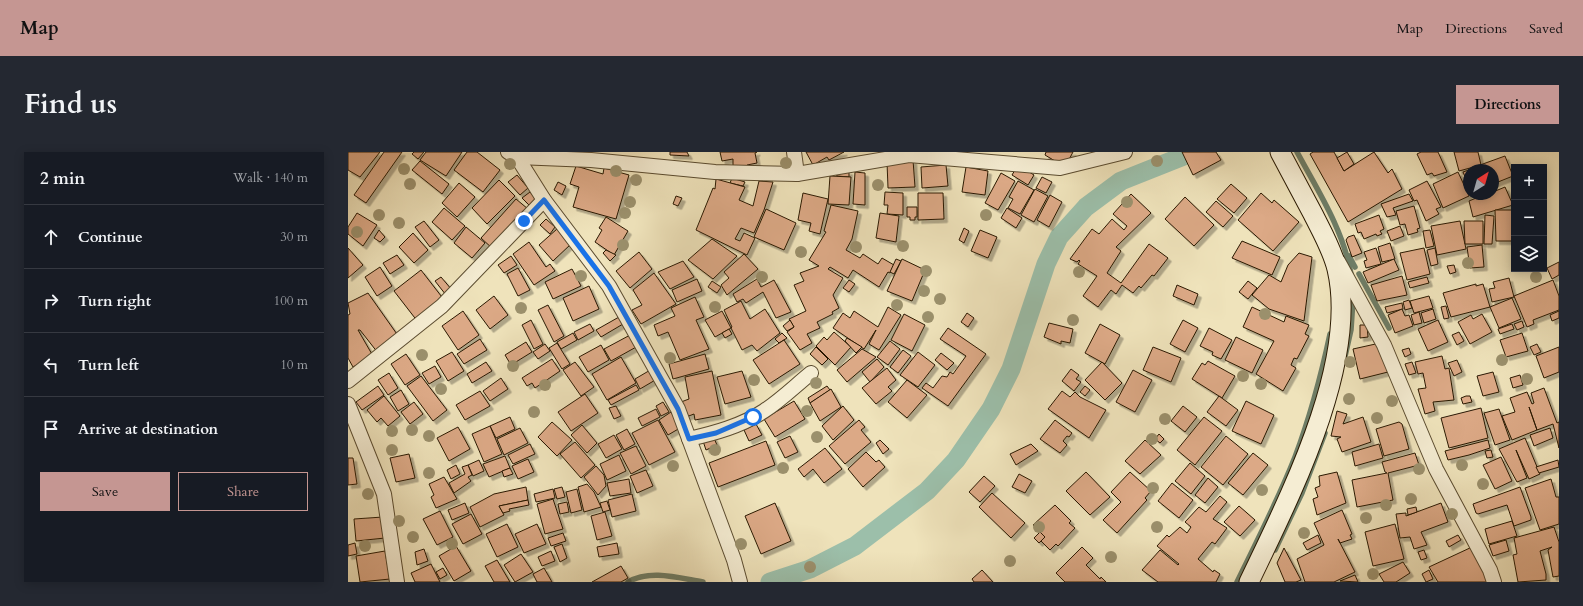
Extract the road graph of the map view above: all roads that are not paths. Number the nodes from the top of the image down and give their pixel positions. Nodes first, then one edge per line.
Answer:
1 (794, 152) edge
2 (1125, 152) edge
3 (1280, 152) edge
4 (512, 154) edge
5 (797, 174) junction
6 (544, 200) junction
7 (1331, 248) junction
8 (811, 373) dead end
9 (348, 381) edge
10 (348, 404) edge
11 (689, 439) junction
12 (397, 582) edge
13 (740, 582) edge
14 (1249, 582) edge
15 (1494, 582) edge

1 - 5 street
2 - 5 street
3 - 7 main road
4 - 5 street
4 - 6 street
6 - 9 street
6 - 11 street
7 - 14 main road
7 - 15 street
8 - 11 street
10 - 12 street
11 - 13 street

